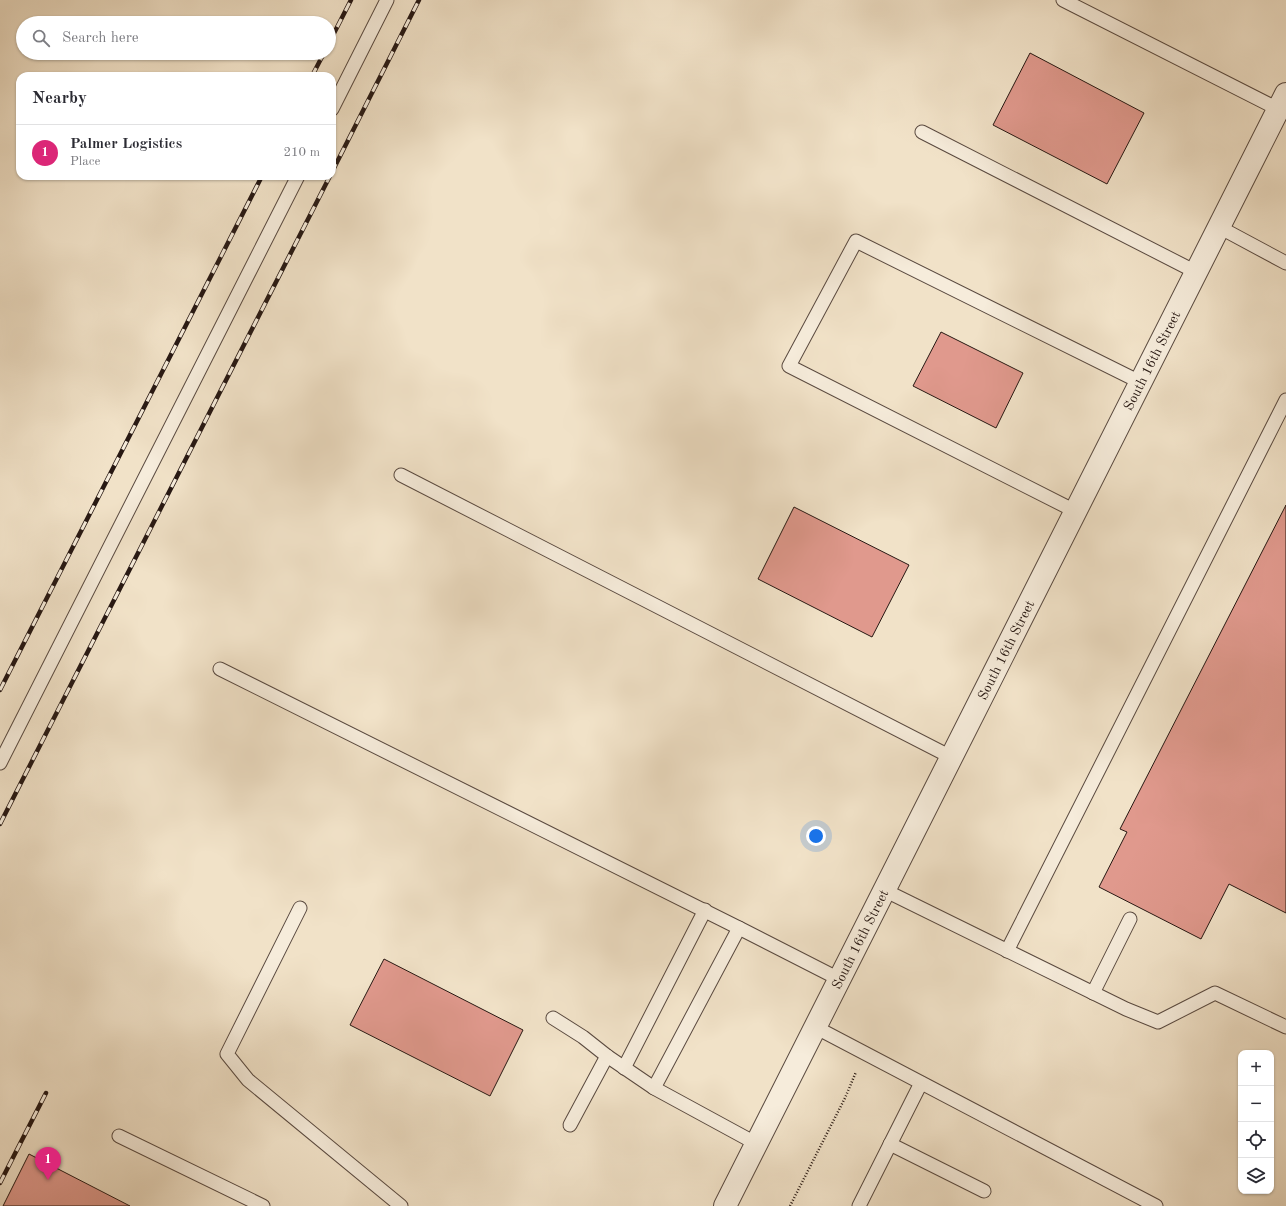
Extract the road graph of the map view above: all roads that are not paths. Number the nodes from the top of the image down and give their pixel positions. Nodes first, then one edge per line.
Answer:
1 (387, 0) edge
2 (1063, 0) edge
3 (336, 101) edge
4 (1283, 105) edge
5 (922, 132) dead end
6 (296, 180) edge
7 (1219, 227) junction
8 (1286, 263) edge
9 (1196, 272) junction
10 (1140, 382) junction
11 (1286, 400) edge
12 (401, 475) dead end
13 (1075, 511) junction
14 (220, 669) dead end
15 (951, 757) junction
16 (0, 763) edge
17 (884, 890) junction
18 (300, 908) dead end
19 (705, 910) junction
20 (1130, 919) dead end
21 (739, 928) junction
22 (1007, 951) junction
23 (839, 979) junction
24 (1093, 993) junction
25 (552, 1018) dead end
26 (815, 1027) junction
27 (1286, 1027) edge
28 (607, 1056) junction
29 (624, 1068) junction
30 (921, 1082) junction
31 (654, 1088) junction
32 (570, 1125) dead end
33 (119, 1136) dead end
34 (757, 1144) junction
35 (890, 1144) junction
36 (984, 1191) dead end
37 (263, 1206) edge
38 (400, 1206) edge
39 (725, 1206) edge
40 (859, 1206) edge
41 (1156, 1206) edge

1 - 3 lane
2 - 4 lane
4 - 7 street, South 16th Street
5 - 9 lane
6 - 16 lane
7 - 8 lane
7 - 9 street, South 16th Street
9 - 10 street, South 16th Street
10 - 13 street, South 16th Street
10 - 13 lane
11 - 22 lane
12 - 15 lane
13 - 15 street, South 16th Street
14 - 19 lane
15 - 17 street, South 16th Street
17 - 22 lane
17 - 23 street, South 16th Street
18 - 38 lane
19 - 21 lane
19 - 29 lane
20 - 24 lane
21 - 23 lane
21 - 31 lane
22 - 24 lane
23 - 26 street, South 16th Street
24 - 27 lane
25 - 28 lane
26 - 30 lane
26 - 34 street, South 16th Street
28 - 29 lane
28 - 32 lane
29 - 31 lane
30 - 35 lane
30 - 41 lane
31 - 34 lane
33 - 37 lane
34 - 39 street, South 16th Street
35 - 36 lane
35 - 40 lane

